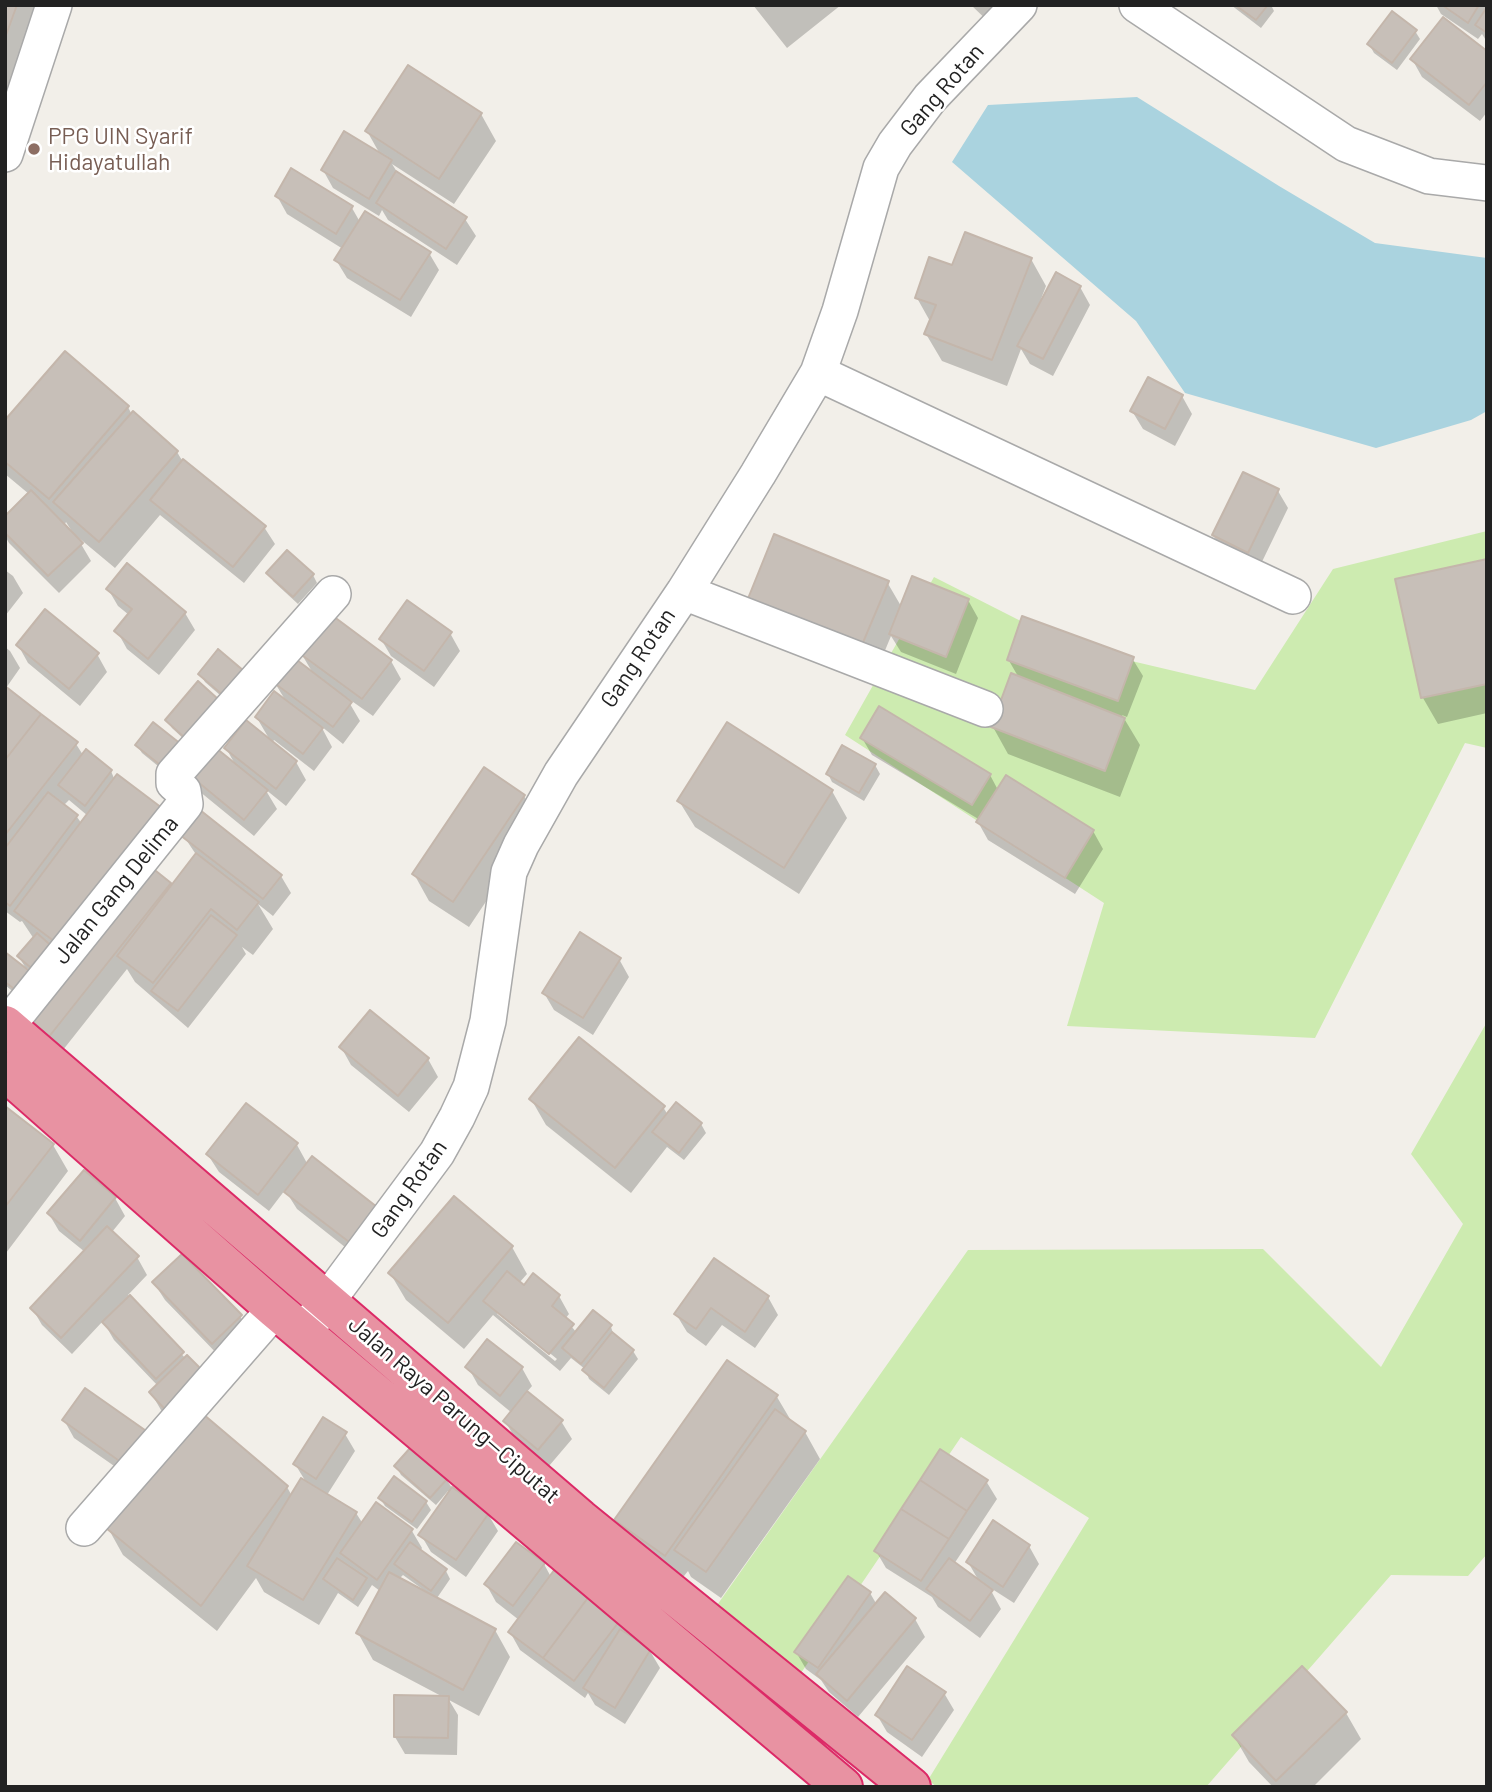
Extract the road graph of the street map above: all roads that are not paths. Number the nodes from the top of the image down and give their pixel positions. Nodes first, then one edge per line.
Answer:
1 (54, 5) edge
2 (1019, 5) edge
3 (1137, 5) edge
4 (5, 154) edge
5 (1487, 183) edge
6 (818, 373) junction
7 (684, 592) junction
8 (333, 594) dead end
9 (1293, 596) dead end
10 (985, 709) dead end
11 (6, 1025) edge
12 (5, 1071) edge
13 (327, 1301) junction
14 (290, 1321) junction
15 (84, 1528) dead end
16 (904, 1785) edge
17 (843, 1787) edge

1 - 4 street
2 - 6 street, Gang Rotan
3 - 5 street
6 - 7 street, Gang Rotan
6 - 9 street
7 - 10 street
7 - 13 street, Gang Rotan
8 - 11 street, Jalan Gang Delima
11 - 13 highway, Jalan Raya Parung—Ciputat
12 - 14 highway, Jalan Raya Parung—Ciputat
13 - 14 street, Gang Rotan
13 - 16 highway, Jalan Raya Parung—Ciputat
14 - 15 street, Gang Rotan
14 - 17 highway, Jalan Raya Parung—Ciputat

